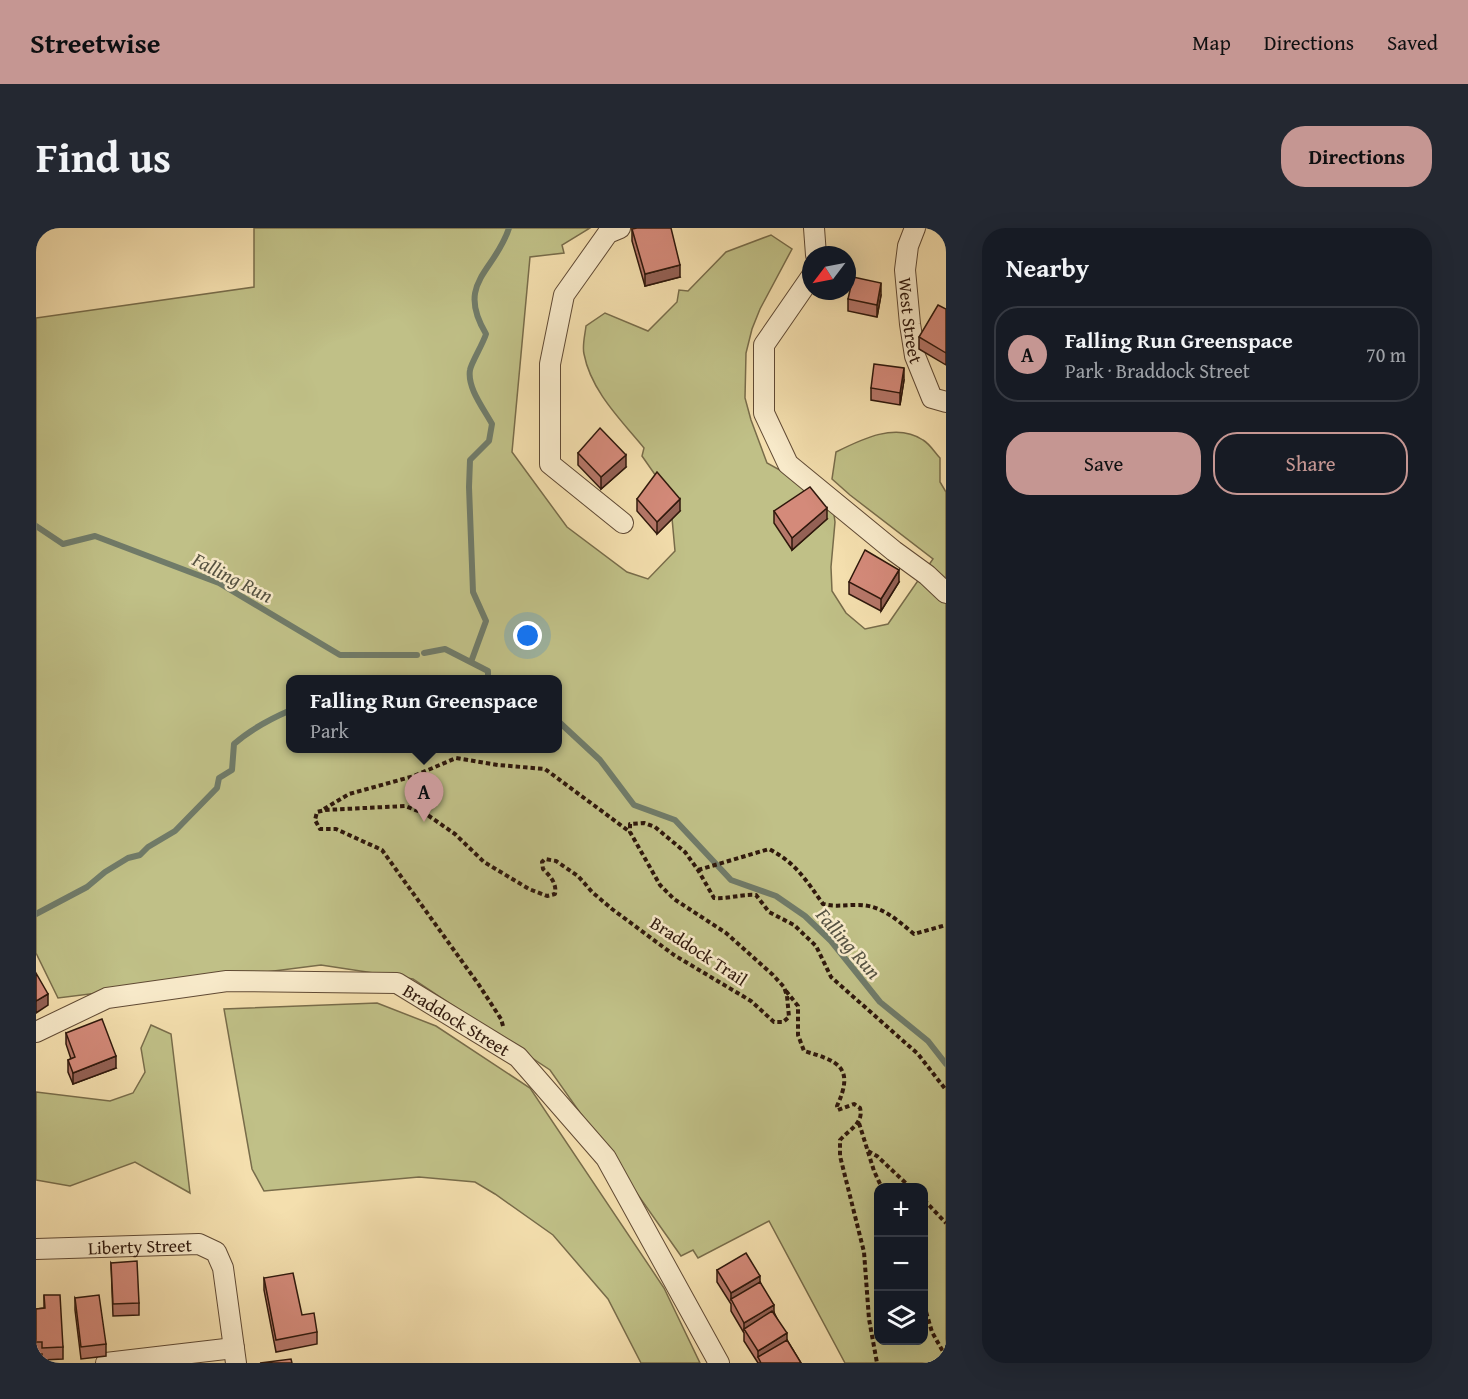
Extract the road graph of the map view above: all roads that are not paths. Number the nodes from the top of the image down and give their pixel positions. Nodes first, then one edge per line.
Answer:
1 (620, 228) edge
2 (814, 228) edge
3 (915, 228) edge
4 (815, 246) edge
5 (802, 291) edge
6 (946, 402) edge
7 (623, 523) dead end
8 (946, 593) edge
9 (36, 1032) edge
10 (36, 1249) edge
11 (235, 1355) edge
12 (106, 1363) edge
13 (719, 1363) edge

1 - 7 street
2 - 4 street
3 - 6 street, West Street
5 - 8 street
9 - 13 street, Braddock Street
10 - 11 street, Liberty Street
11 - 12 street

